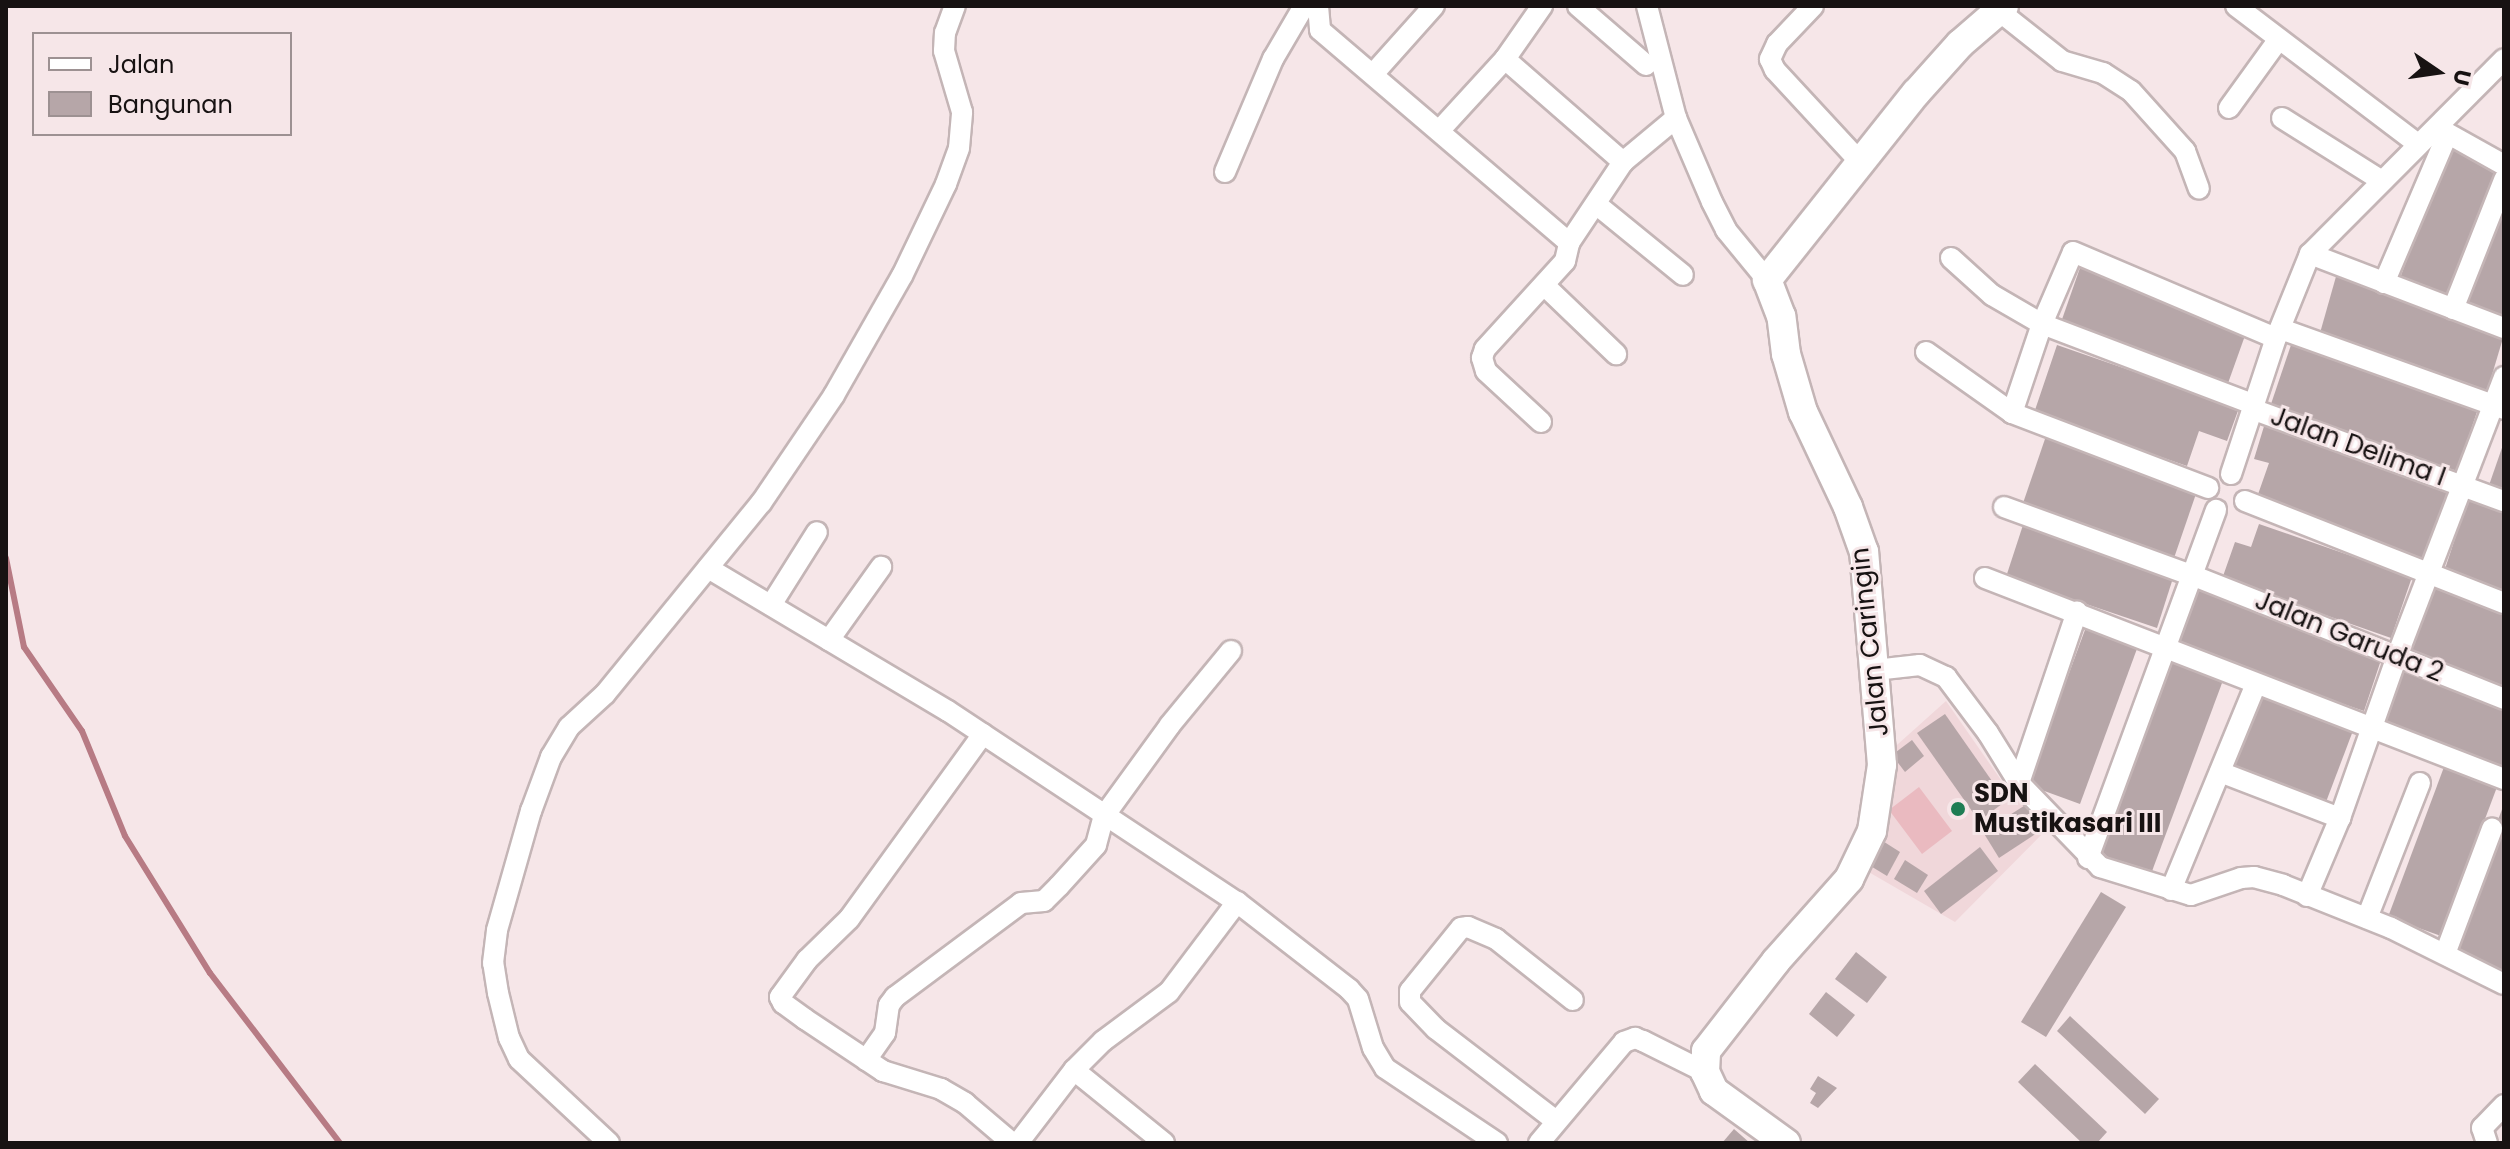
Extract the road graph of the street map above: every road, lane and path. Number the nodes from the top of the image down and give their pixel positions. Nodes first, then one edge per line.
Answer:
1 (955, 6) edge
2 (1304, 6) edge
3 (1318, 6) edge
4 (1434, 6) edge
5 (1542, 6) edge
6 (1578, 6) edge
7 (1647, 6) edge
8 (1813, 6) edge
9 (2236, 6) edge
10 (2001, 8) edge
11 (2279, 39) junction
12 (1505, 59) junction
13 (2504, 59) edge
14 (1646, 65) dead end
15 (1374, 73) junction
16 (2229, 108) dead end
17 (1676, 118) junction
18 (2282, 118) dead end
19 (2441, 130) junction
20 (1439, 131) junction
21 (2418, 144) junction
22 (1623, 162) junction
23 (1861, 163) junction
24 (2504, 165) edge
25 (1225, 172) dead end
26 (2504, 180) edge
27 (2382, 181) junction
28 (2199, 189) dead end
29 (1596, 204) junction
30 (1569, 243) junction
31 (2310, 254) junction
32 (1951, 258) dead end
33 (1683, 275) dead end
34 (1767, 280) junction
35 (2384, 283) junction
36 (1544, 285) junction
37 (2453, 309) junction
38 (2042, 324) junction
39 (2504, 328) edge
40 (2279, 333) junction
41 (1926, 352) dead end
42 (1616, 354) dead end
43 (2504, 377) edge
44 (2253, 406) junction
45 (2499, 407) edge
46 (2012, 413) junction
47 (1541, 422) dead end
48 (2231, 474) junction
49 (2464, 486) junction
50 (2208, 488) junction
51 (2245, 501) junction
52 (2504, 501) edge
53 (2004, 507) dead end
54 (2216, 510) junction
55 (817, 532) dead end
56 (881, 567) dead end
57 (708, 568) junction
58 (2428, 575) junction
59 (2194, 576) junction
60 (1985, 578) dead end
61 (2504, 603) edge
62 (771, 605) junction
63 (2077, 612) junction
64 (829, 640) junction
65 (2169, 648) junction
66 (1231, 651) dead end
67 (2397, 656) junction
68 (1875, 670) junction
69 (2256, 684) junction
70 (2504, 699) edge
71 (2373, 728) junction
72 (983, 734) junction
73 (2220, 772) junction
74 (2504, 779) edge
75 (2019, 783) junction
76 (2420, 783) dead end
77 (1104, 816) junction
78 (2340, 818) junction
79 (2492, 829) dead end
80 (2088, 858) junction
81 (2171, 890) junction
82 (2307, 896) junction
83 (1237, 902) junction
84 (2367, 918) junction
85 (2445, 954) junction
86 (2504, 984) edge
87 (1573, 1000) dead end
88 (866, 1060) junction
89 (1074, 1070) junction
90 (1705, 1072) junction
91 (2504, 1105) edge
92 (1556, 1121) junction
93 (609, 1143) edge
94 (1015, 1143) edge
95 (1164, 1143) edge
96 (1497, 1143) edge
97 (1539, 1143) edge
98 (1786, 1143) edge
99 (2487, 1143) edge

1 - 57 street
2 - 25 street
3 - 15 street
4 - 15 street
5 - 12 street
6 - 14 street
7 - 17 street
8 - 23 street
9 - 11 street
10 - 23 street
10 - 28 street
11 - 16 street
11 - 21 street
12 - 20 street
12 - 22 street
13 - 19 street
15 - 20 street
17 - 22 street
17 - 34 street
18 - 27 street
19 - 21 street
19 - 24 street
19 - 35 street
20 - 30 street
21 - 27 street
22 - 29 street
23 - 34 street
26 - 37 street
27 - 31 street
29 - 30 street
29 - 33 street
30 - 36 street
31 - 35 street
31 - 40 street
32 - 38 street, Jalan Delima I
34 - 68 street, Jalan Caringin
35 - 37 street
36 - 42 street
36 - 47 street
37 - 39 street
38 - 40 street
38 - 44 street, Jalan Delima I
38 - 46 street
40 - 44 street
40 - 45 street
41 - 46 street
43 - 45 street
44 - 48 street
44 - 49 street, Jalan Delima I
45 - 49 street
46 - 50 street
48 - 50 street
48 - 51 street
49 - 52 street, Jalan Delima I
49 - 58 street
50 - 54 street
51 - 54 street
51 - 58 street
53 - 59 street, Jalan Garuda 2
54 - 59 street
55 - 62 street
56 - 64 street
57 - 62 street
57 - 93 street
58 - 61 street
58 - 67 street
59 - 65 street
59 - 67 street, Jalan Garuda 2
60 - 63 street
62 - 64 street
63 - 65 street
63 - 75 street
64 - 72 street
65 - 69 street
65 - 80 street
66 - 77 street
67 - 70 street, Jalan Garuda 2
67 - 71 street
68 - 75 street
68 - 90 street, Jalan Caringin
69 - 71 street
69 - 73 street
71 - 74 street
71 - 78 street
72 - 77 street
72 - 88 street
73 - 78 street
73 - 81 street
75 - 80 street
76 - 84 street
77 - 83 street
77 - 88 street
78 - 82 street
79 - 85 street
80 - 81 street
81 - 82 street
82 - 84 street
83 - 89 street
83 - 96 street
84 - 85 street
85 - 86 street
87 - 92 street
88 - 94 street
89 - 94 street
89 - 95 street
90 - 92 street
90 - 98 street
91 - 99 street
92 - 97 street

